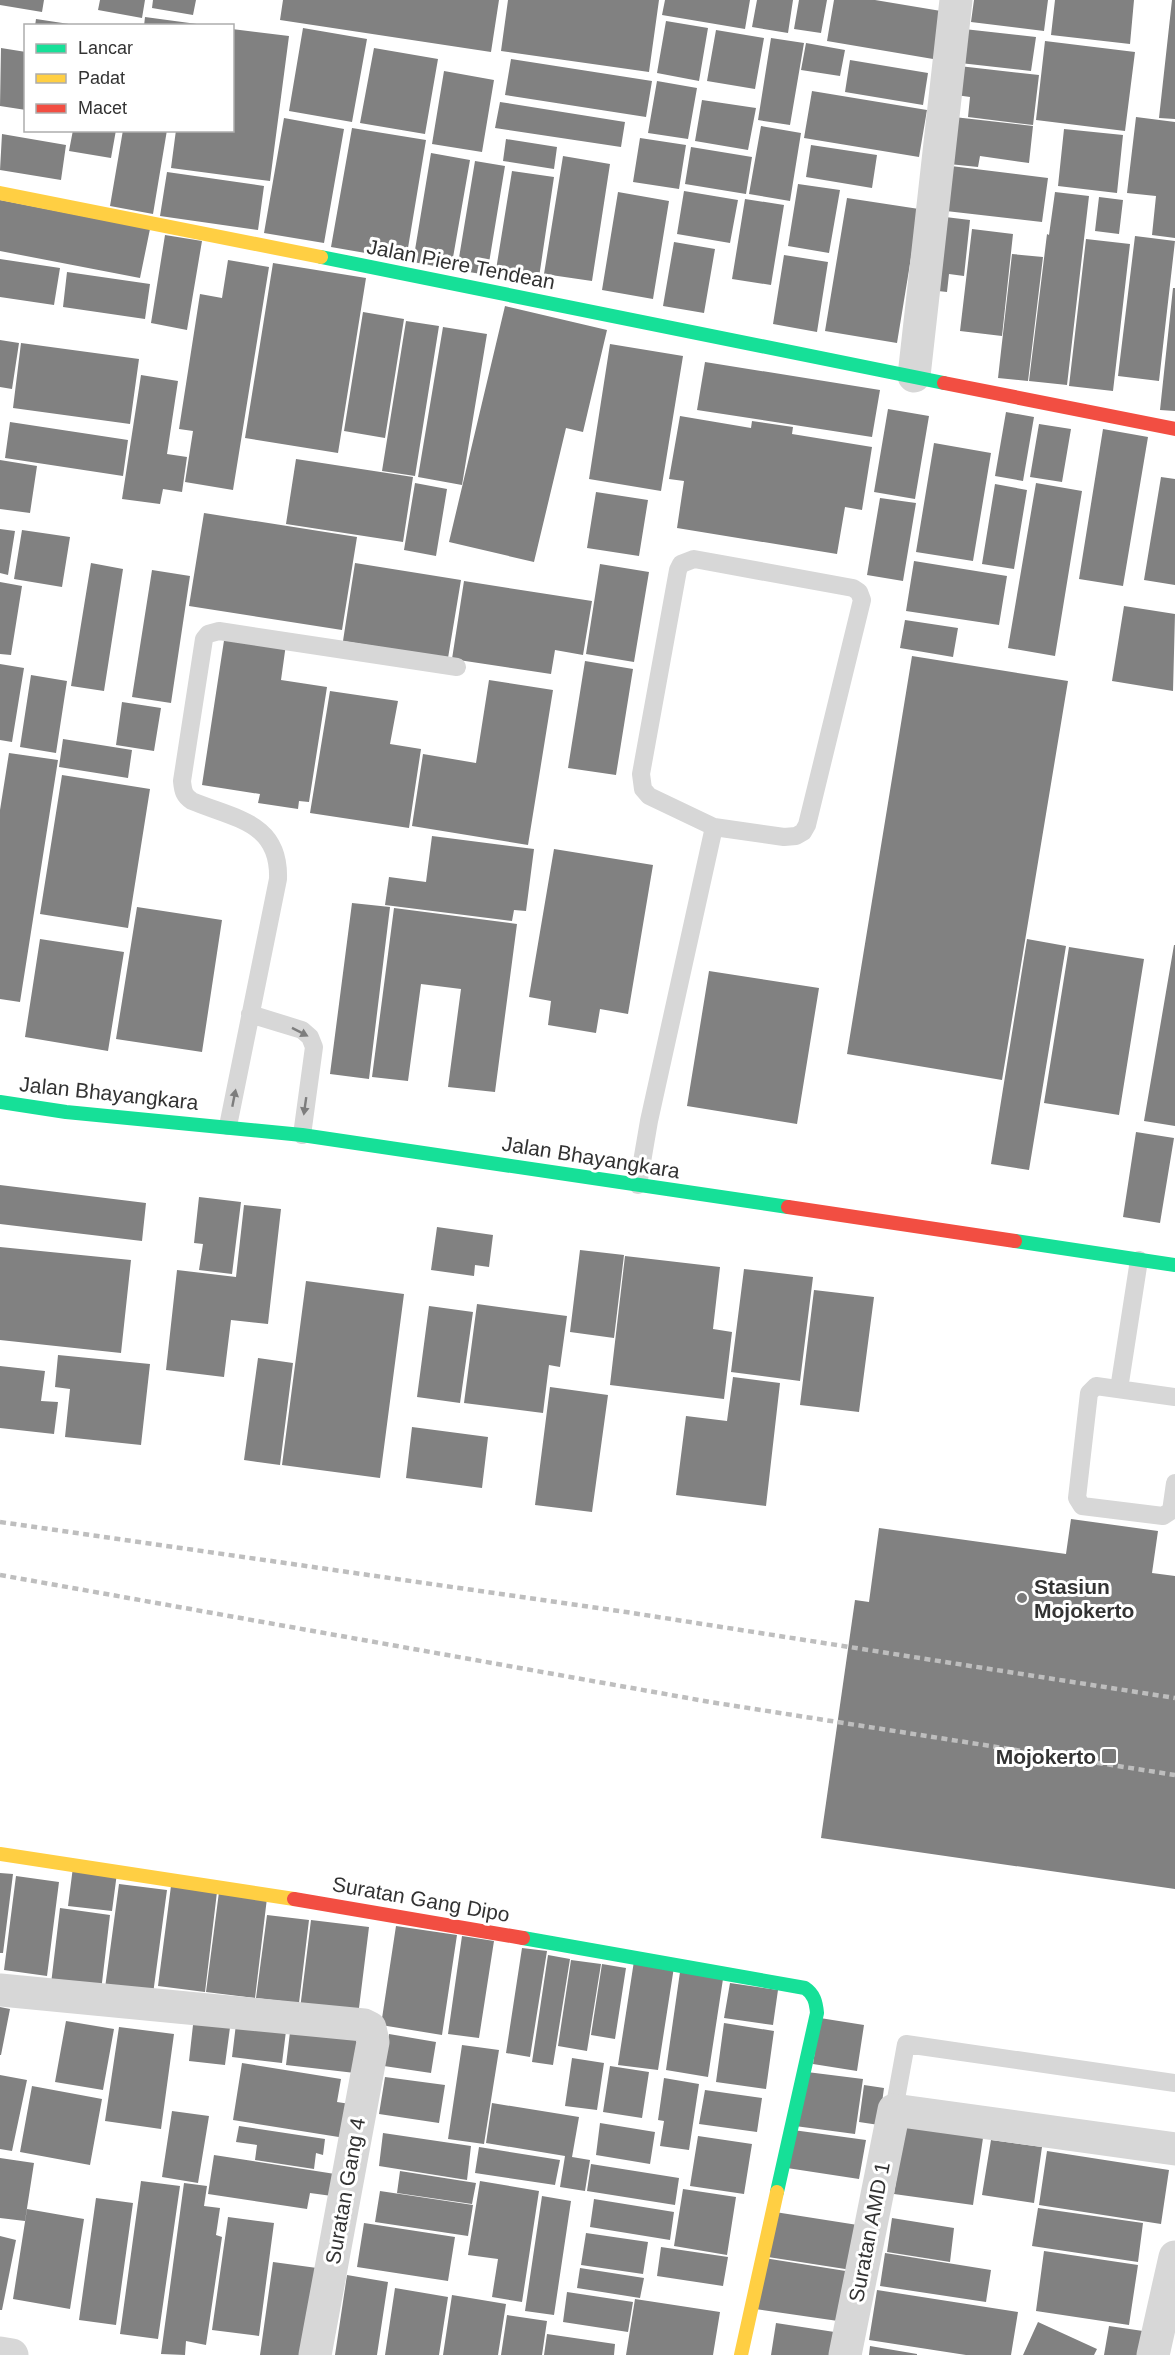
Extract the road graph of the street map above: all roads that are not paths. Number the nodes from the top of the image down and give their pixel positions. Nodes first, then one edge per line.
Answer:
1 (956, 0) edge
2 (0, 193) edge
3 (915, 376) junction
4 (1175, 429) edge
5 (457, 667) dead end
6 (714, 827) junction
7 (250, 1014) junction
8 (0, 1102) edge
9 (66, 1112) junction
10 (0, 1114) edge
11 (228, 1126) junction
12 (302, 1135) junction
13 (638, 1185) junction
14 (1139, 1260) junction
15 (1175, 1265) edge
16 (1119, 1389) junction
17 (1175, 1397) edge
18 (1175, 1483) edge
19 (0, 1854) edge
20 (0, 1990) edge
21 (1175, 2083) edge
22 (894, 2110) junction
23 (1175, 2149) edge
24 (1175, 2257) edge
25 (0, 2353) edge
26 (12, 2355) edge
27 (315, 2355) edge
28 (741, 2355) edge
29 (845, 2355) edge
30 (1153, 2355) edge

1 - 3 street
2 - 3 street, Jalan Piere Tendean
3 - 4 street, Jalan Piere Tendean
5 - 7 lane
6 - 6 lane
6 - 13 lane
11 -> 7 lane
7 -> 12 lane
8 - 9 street, Jalan Bhayangkara
9 - 10 street
9 - 11 street, Jalan Bhayangkara
11 - 12 street, Jalan Bhayangkara
12 - 13 street, Jalan Bhayangkara
13 - 14 street, Jalan Bhayangkara
14 - 15 street, Jalan Bhayangkara
14 - 16 lane
16 - 17 lane
16 - 18 lane
19 - 28 street, Suratan Gang Dipo
20 - 27 street, Suratan Gang 4
21 - 22 lane
22 - 23 street
22 - 29 street, Suratan AMD 1
24 - 30 street
25 - 26 street

